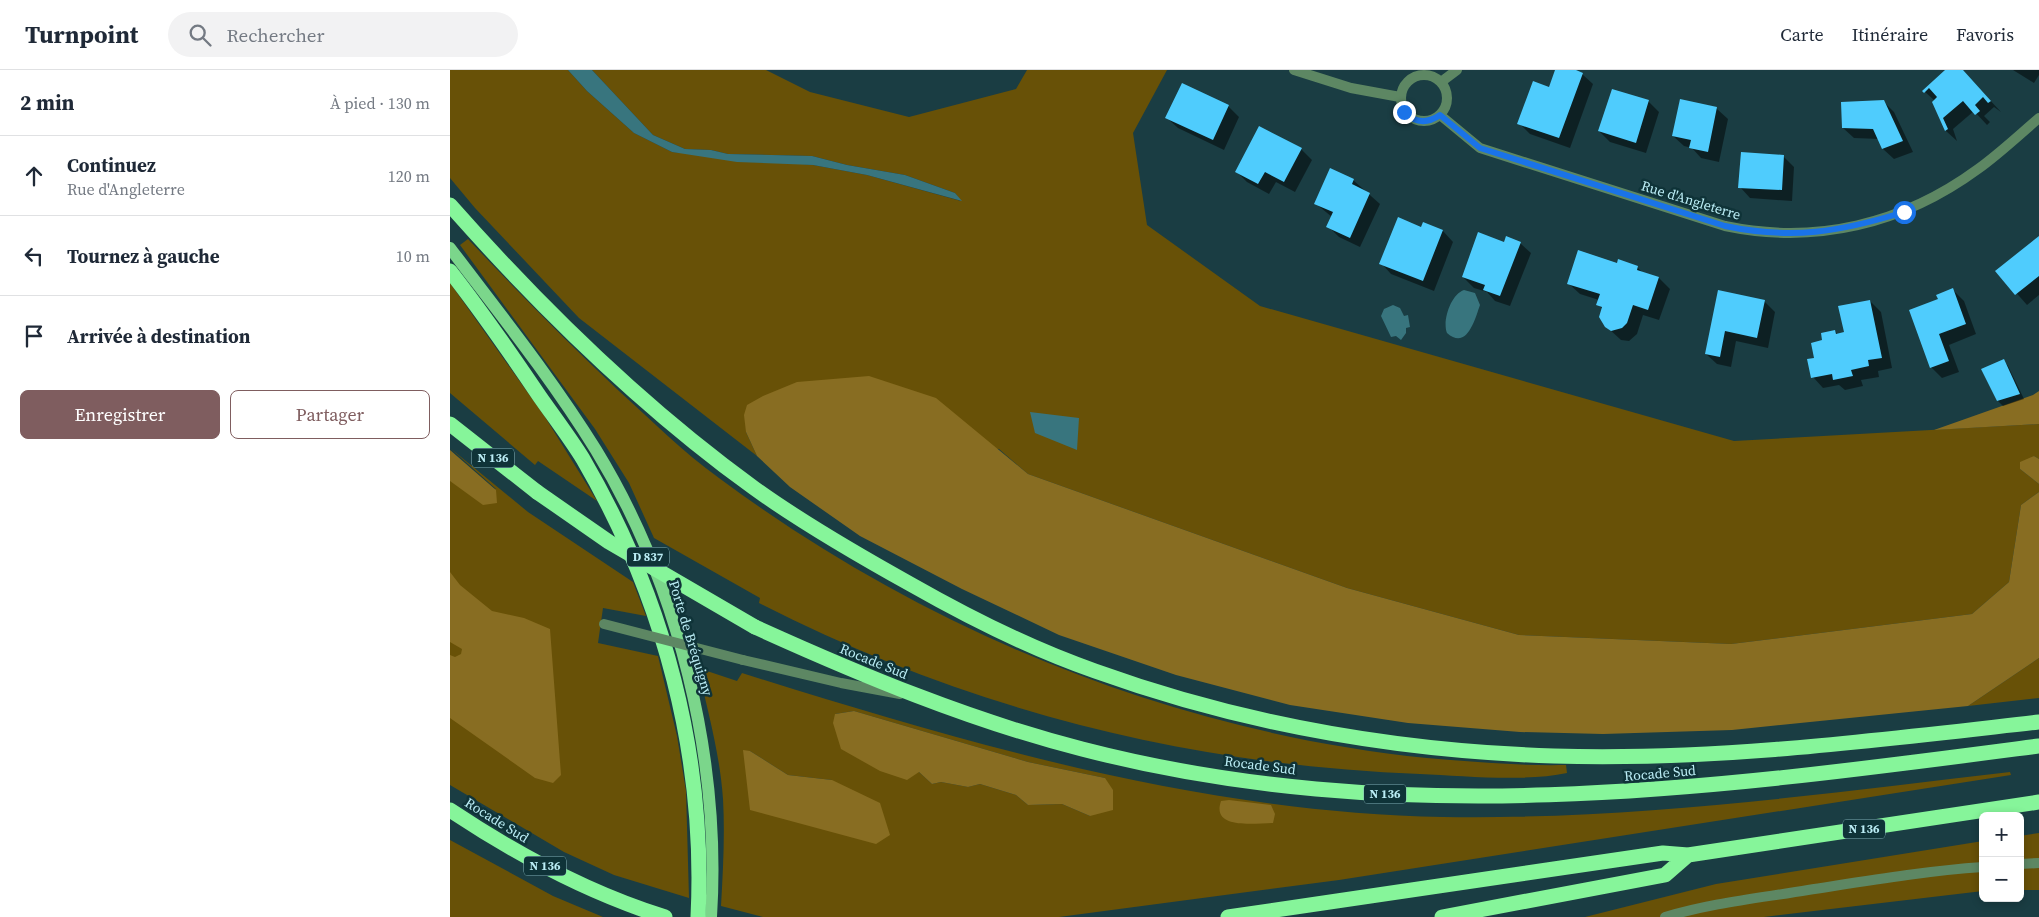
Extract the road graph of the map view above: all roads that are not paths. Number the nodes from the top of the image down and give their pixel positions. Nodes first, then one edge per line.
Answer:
1 (1294, 70) edge
2 (1456, 70) edge
3 (1441, 82) junction
4 (1400, 97) junction
5 (1440, 115) junction
6 (2039, 118) edge
7 (450, 205) edge
8 (450, 248) edge
9 (450, 271) edge
10 (450, 424) edge
11 (604, 624) dead end
12 (923, 698) junction
13 (2039, 722) edge
14 (2039, 746) edge
15 (2039, 802) edge
16 (450, 810) edge
17 (1688, 855) junction
18 (2039, 863) edge
19 (2024, 864) edge
20 (1979, 867) edge
21 (665, 917) edge
22 (698, 917) edge
23 (711, 917) edge
24 (1228, 917) edge
25 (1442, 917) edge
26 (1665, 917) edge

1 - 4 street
2 - 3 street
3 - 4 street
3 - 5 street
4 - 5 street
5 - 6 street, Rue d'Angleterre
7 - 13 highway
8 - 23 main road, Porte de Bréquigny / D 837
9 - 22 highway
10 - 12 highway, Rocade Sud / N 136, bridge
11 - 12 street, bridge
12 - 14 highway, Rocade Sud / N 136
15 - 17 highway, N 136
16 - 21 highway, Rocade Sud / N 136
17 - 24 highway, N 136
17 - 25 highway
18 - 19 street
20 - 26 street

